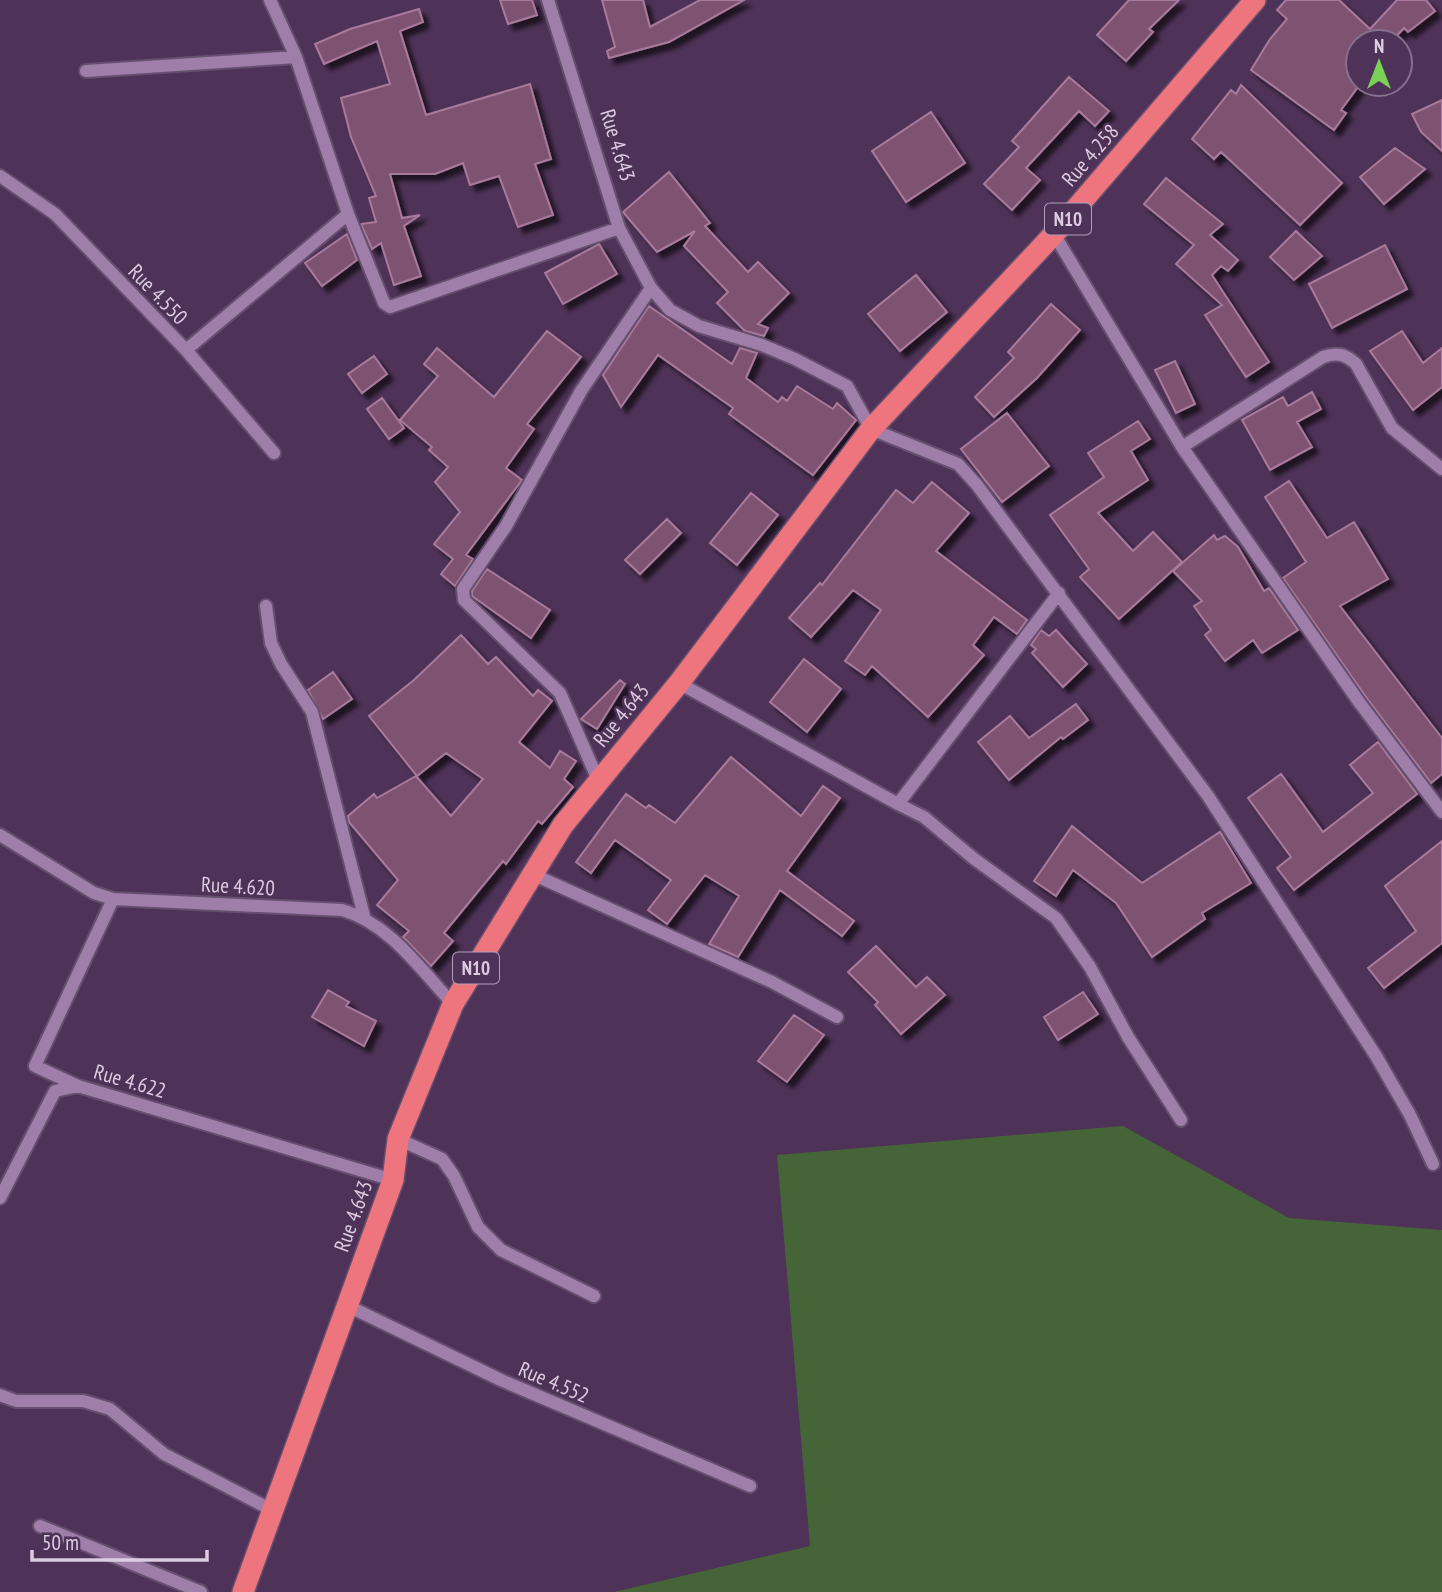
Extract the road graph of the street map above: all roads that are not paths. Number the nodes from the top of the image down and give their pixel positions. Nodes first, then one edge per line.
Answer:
1 (270, 0) edge
2 (548, 0) edge
3 (1255, 0) edge
4 (296, 57) junction
5 (86, 71) dead end
6 (0, 176) edge
7 (348, 214) junction
8 (620, 228) junction
9 (1054, 234) junction
10 (651, 288) junction
11 (186, 350) junction
12 (871, 429) junction
13 (1182, 447) junction
14 (274, 453) dead end
15 (1442, 469) edge
16 (1059, 593) junction
17 (266, 606) dead end
18 (679, 683) junction
19 (599, 782) junction
20 (898, 804) junction
21 (1442, 812) edge
22 (0, 835) edge
23 (532, 874) junction
24 (113, 899) junction
25 (364, 916) junction
26 (453, 1004) junction
27 (838, 1017) dead end
28 (78, 1086) junction
29 (1181, 1120) dead end
30 (398, 1139) junction
31 (1433, 1164) dead end
32 (393, 1180) junction
33 (0, 1198) edge
34 (594, 1296) dead end
35 (346, 1305) junction
36 (0, 1395) edge
37 (750, 1486) dead end
38 (272, 1510) junction
39 (40, 1526) dead end
40 (201, 1592) edge
41 (243, 1592) edge

1 - 4 street
2 - 8 street, Rue 4.643
3 - 9 highway, Rue 4.258 / N10
4 - 5 street
4 - 7 street
6 - 11 street, Rue 4.550
7 - 8 street
7 - 11 street
8 - 10 street, Rue 4.643
9 - 12 highway, Rue 4.258 / N10
9 - 13 street
10 - 12 street, Rue 4.643
10 - 19 street
11 - 14 street, Rue 4.550
12 - 16 street
12 - 18 highway, Rue 4.643 / N10
13 - 15 street
13 - 21 street
16 - 20 street
16 - 31 street
17 - 25 street
18 - 19 highway, Rue 4.643 / N10
18 - 20 street
19 - 23 highway, Rue 4.643 / N10
20 - 29 street
22 - 24 street, Rue 4.620
23 - 26 highway, Rue 4.643 / N10
23 - 27 street
24 - 25 street, Rue 4.620
24 - 28 street, Rue 4.622
25 - 26 street, Rue 4.620
26 - 30 highway, Rue 4.643 / N10
28 - 32 street, Rue 4.622
28 - 33 street
30 - 32 highway, Rue 4.643 / N10
30 - 34 street
32 - 35 highway, Rue 4.643 / N10
35 - 37 street, Rue 4.552
35 - 38 highway, Rue 4.643 / N10
36 - 38 street
38 - 41 highway, Rue 4.643 / N10
39 - 40 street

